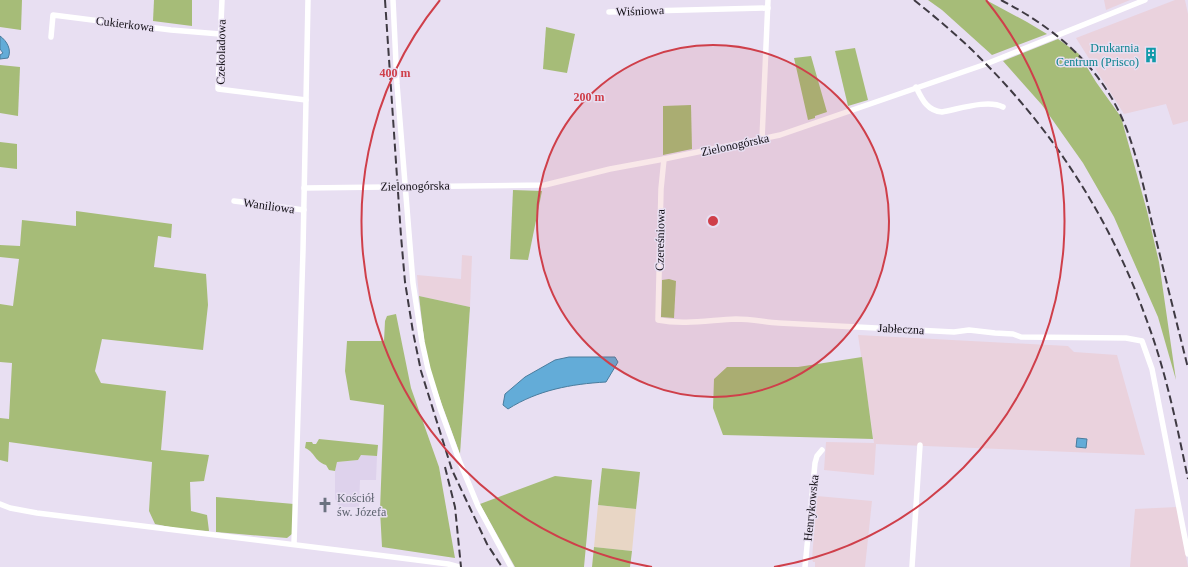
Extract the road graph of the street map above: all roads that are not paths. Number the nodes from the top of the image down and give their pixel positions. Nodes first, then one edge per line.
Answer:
1 (222, 0) edge
2 (308, 0) edge
3 (393, 0) edge
4 (768, 0) edge
5 (1145, 0) edge
6 (768, 8) junction
7 (608, 12) dead end
8 (220, 34) junction
9 (51, 37) dead end
10 (916, 87) junction
11 (306, 100) junction
12 (1003, 107) dead end
13 (762, 139) junction
14 (664, 159) junction
15 (405, 186) junction
16 (304, 188) junction
17 (234, 201) dead end
18 (304, 210) junction
19 (658, 320) joint
20 (920, 445) dead end
21 (822, 450) dead end
22 (0, 504) edge
23 (294, 544) junction
24 (1188, 554) edge
25 (459, 567) edge
26 (511, 567) edge
27 (805, 567) edge
28 (912, 567) edge

1 - 8 street, Czekoladowa
2 - 11 street
3 - 15 street
4 - 6 street
5 - 10 street, Zielonogórska
6 - 7 street, Wiśniowa
6 - 13 street
8 - 9 street, Cukierkowa
8 - 11 street, Czekoladowa
10 - 12 street
10 - 13 street, Zielonogórska
11 - 16 street
13 - 14 street, Zielonogórska
14 - 15 street, Zielonogórska
14 - 19 street, Czereśniowa
15 - 16 street, Zielonogórska
15 - 26 street
16 - 18 street
17 - 18 street, Waniliowa
18 - 23 street
19 - 24 street, Jabłeczna
20 - 28 street
21 - 27 street, Henrykowska
22 - 23 street
23 - 25 street

